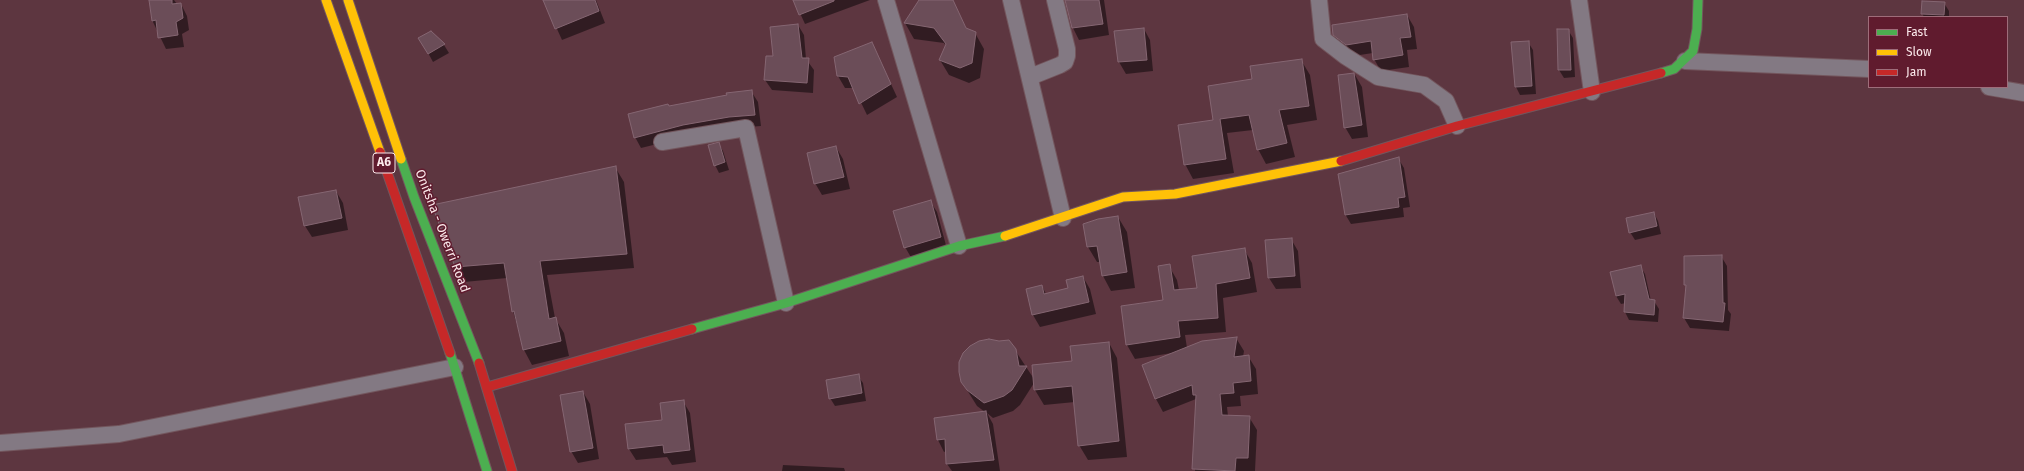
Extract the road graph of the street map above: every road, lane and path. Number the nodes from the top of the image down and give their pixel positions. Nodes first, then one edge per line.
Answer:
1 (326, 0) edge
2 (348, 0) edge
3 (886, 0) edge
4 (1011, 0) edge
5 (1055, 0) edge
6 (1319, 0) edge
7 (1579, 0) edge
8 (1698, 0) edge
9 (1685, 61) junction
10 (1868, 69) edge
11 (1030, 77) junction
12 (1995, 88) edge
13 (1592, 92) junction
14 (2024, 93) edge
15 (1457, 126) junction
16 (662, 142) dead end
17 (1063, 218) junction
18 (960, 246) junction
19 (786, 303) junction
20 (456, 367) junction
21 (487, 387) junction
22 (0, 443) edge
23 (487, 471) edge
24 (512, 471) edge

1 - 20 main road, A6
2 - 21 main road, Onitsha - Owerri Road / A6
3 - 18 street
4 - 11 street
5 - 11 street
6 - 15 street
7 - 13 street
8 - 9 main road
9 - 10 street
9 - 13 main road
11 - 17 street
12 - 14 street
13 - 15 main road
15 - 17 main road
16 - 19 street
17 - 18 main road
18 - 19 main road
19 - 21 main road
20 - 22 street
20 - 23 main road, A6
21 - 24 main road, Onitsha - Owerri Road / A6

